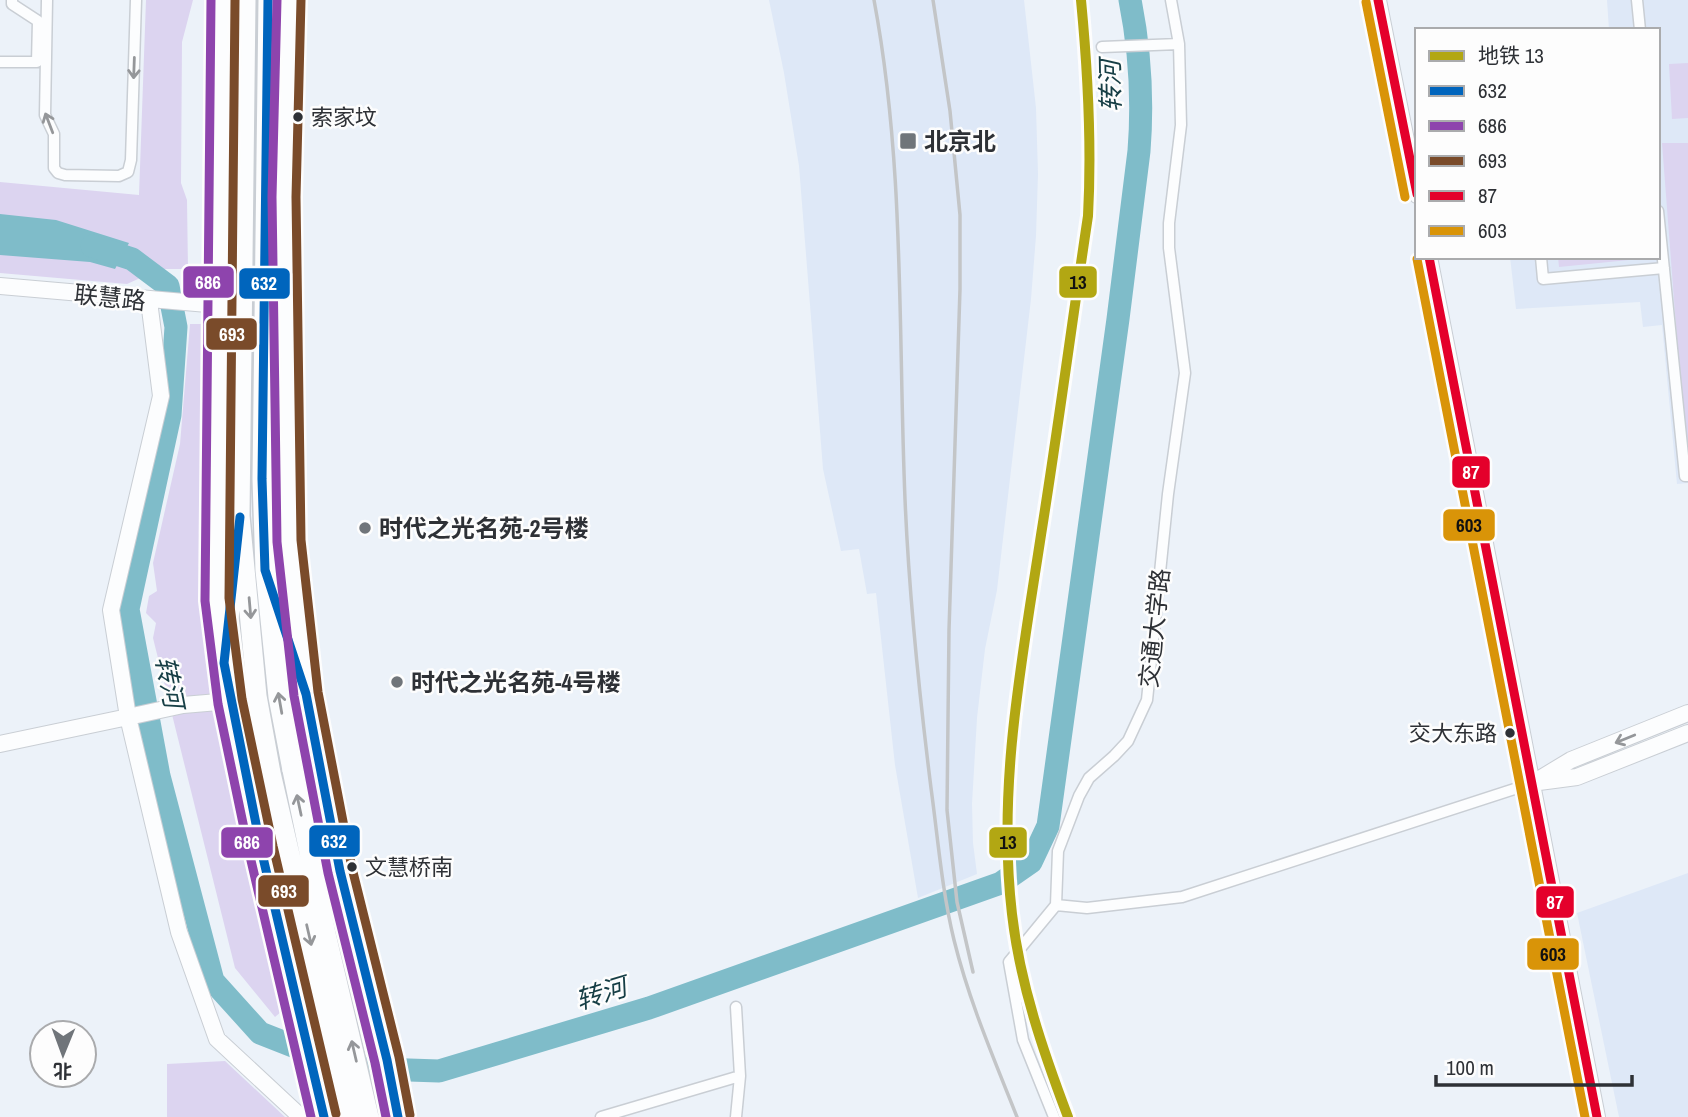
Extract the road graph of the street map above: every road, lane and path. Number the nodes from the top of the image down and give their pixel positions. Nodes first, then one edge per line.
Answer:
1 (12, 0) edge
2 (47, 0) edge
3 (136, 0) edge
4 (223, 0) edge
5 (246, 0) edge
6 (268, 0) edge
7 (289, 0) edge
8 (1171, 0) edge
9 (1378, 0) edge
10 (1637, 0) edge
11 (1640, 28) edge
12 (1179, 44) junction
13 (1102, 47) dead end
14 (0, 61) edge
15 (1415, 185) edge
16 (1660, 230) edge
17 (1429, 259) edge
18 (1541, 259) edge
19 (1664, 268) junction
20 (0, 286) edge
21 (154, 301) junction
22 (219, 305) junction
23 (1688, 476) edge
24 (240, 516) junction
25 (265, 570) junction
26 (224, 663) junction
27 (306, 694) junction
28 (230, 701) junction
29 (1688, 713) edge
30 (129, 722) junction
31 (1688, 733) edge
32 (0, 744) edge
33 (1533, 783) junction
34 (1056, 905) junction
35 (736, 1007) dead end
36 (740, 1076) junction
37 (395, 1105) edge
38 (321, 1106) edge
39 (301, 1117) edge
40 (351, 1117) edge
41 (369, 1117) edge
42 (601, 1117) edge
43 (736, 1117) edge
44 (1054, 1117) edge
45 (1597, 1117) edge

1 - 14 street
3 -> 2 street
4 - 22 street
5 - 24 highway
6 - 25 highway
7 - 27 street
8 - 12 street, 交通大学路
9 - 15 street
10 - 11 street
12 - 13 street
12 - 34 street, 交通大学路
16 - 19 street
17 - 33 street
18 - 19 street
19 - 23 street
20 - 21 street, 联慧路
21 - 22 street, 联慧路
21 - 30 street
22 - 26 street
24 - 26 highway
24 -> 40 highway, bridge
25 - 27 highway
41 -> 25 highway, bridge
26 - 28 street
27 - 37 street
28 - 30 street
28 - 38 street
29 -> 33 street
30 - 32 street
30 - 39 street
31 - 33 street
33 - 34 street
33 - 45 street
34 - 44 street
35 - 36 street
36 - 42 street
36 - 43 street
37 - 38 street

